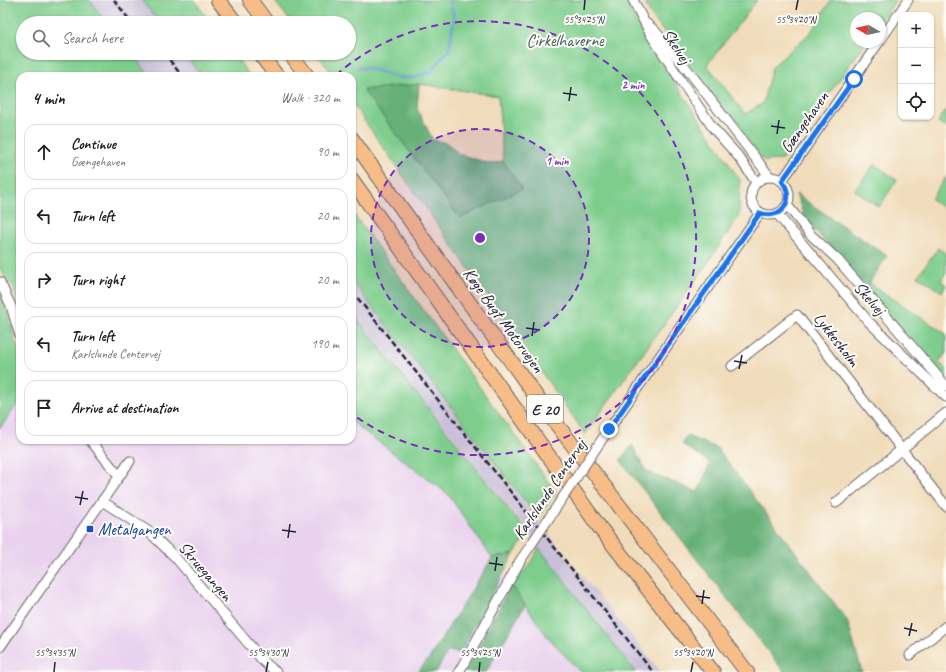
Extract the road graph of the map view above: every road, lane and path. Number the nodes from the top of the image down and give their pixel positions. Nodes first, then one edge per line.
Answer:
1 (218, 0) edge
2 (250, 0) edge
3 (632, 0) edge
4 (908, 0) edge
5 (231, 16) edge
6 (262, 16) edge
7 (645, 22) junction
8 (886, 33) edge
9 (876, 48) edge
10 (264, 60) edge
11 (295, 60) edge
12 (274, 72) edge
13 (304, 72) edge
14 (356, 145) edge
15 (770, 176) junction
16 (782, 181) junction
17 (756, 182) junction
18 (356, 186) edge
19 (787, 205) junction
20 (760, 213) junction
21 (777, 214) junction
22 (0, 282) edge
23 (16, 323) edge
24 (732, 366) dead end
25 (946, 386) edge
26 (946, 397) edge
27 (946, 413) edge
28 (93, 444) edge
29 (902, 449) junction
30 (130, 461) dead end
31 (119, 476) junction
32 (102, 501) junction
33 (836, 503) dead end
34 (946, 506) edge
35 (946, 626) edge
36 (0, 647) edge
37 (910, 655) dead end
38 (276, 672) edge
39 (459, 672) edge
40 (713, 672) edge
41 (747, 672) edge

1 - 5 highway
2 - 6 highway
3 - 7 street, Skelvej
4 - 8 street, Gængehaven
7 - 15 street, Skelvej
7 - 17 street, Skelvej
9 - 16 street, Gængehaven
10 - 12 highway
11 - 13 highway
14 - 41 highway, Køge Bugt Motorvejen / E 20
15 - 16 street
15 - 17 street
16 - 19 street
17 - 20 street
18 - 40 highway, E 20
19 - 21 street
19 - 25 street, Skelvej
20 - 21 street
20 - 39 street, Karlslunde Centervej, bridge
21 - 26 street, Skelvej
22 - 23 street
24 - 29 street, Lykkesholm
27 - 29 street
28 - 31 street
29 - 33 street
29 - 34 street, Lykkesholm
30 - 31 street
31 - 32 street
32 - 36 street
32 - 38 street, Skruegangen
35 - 37 street

